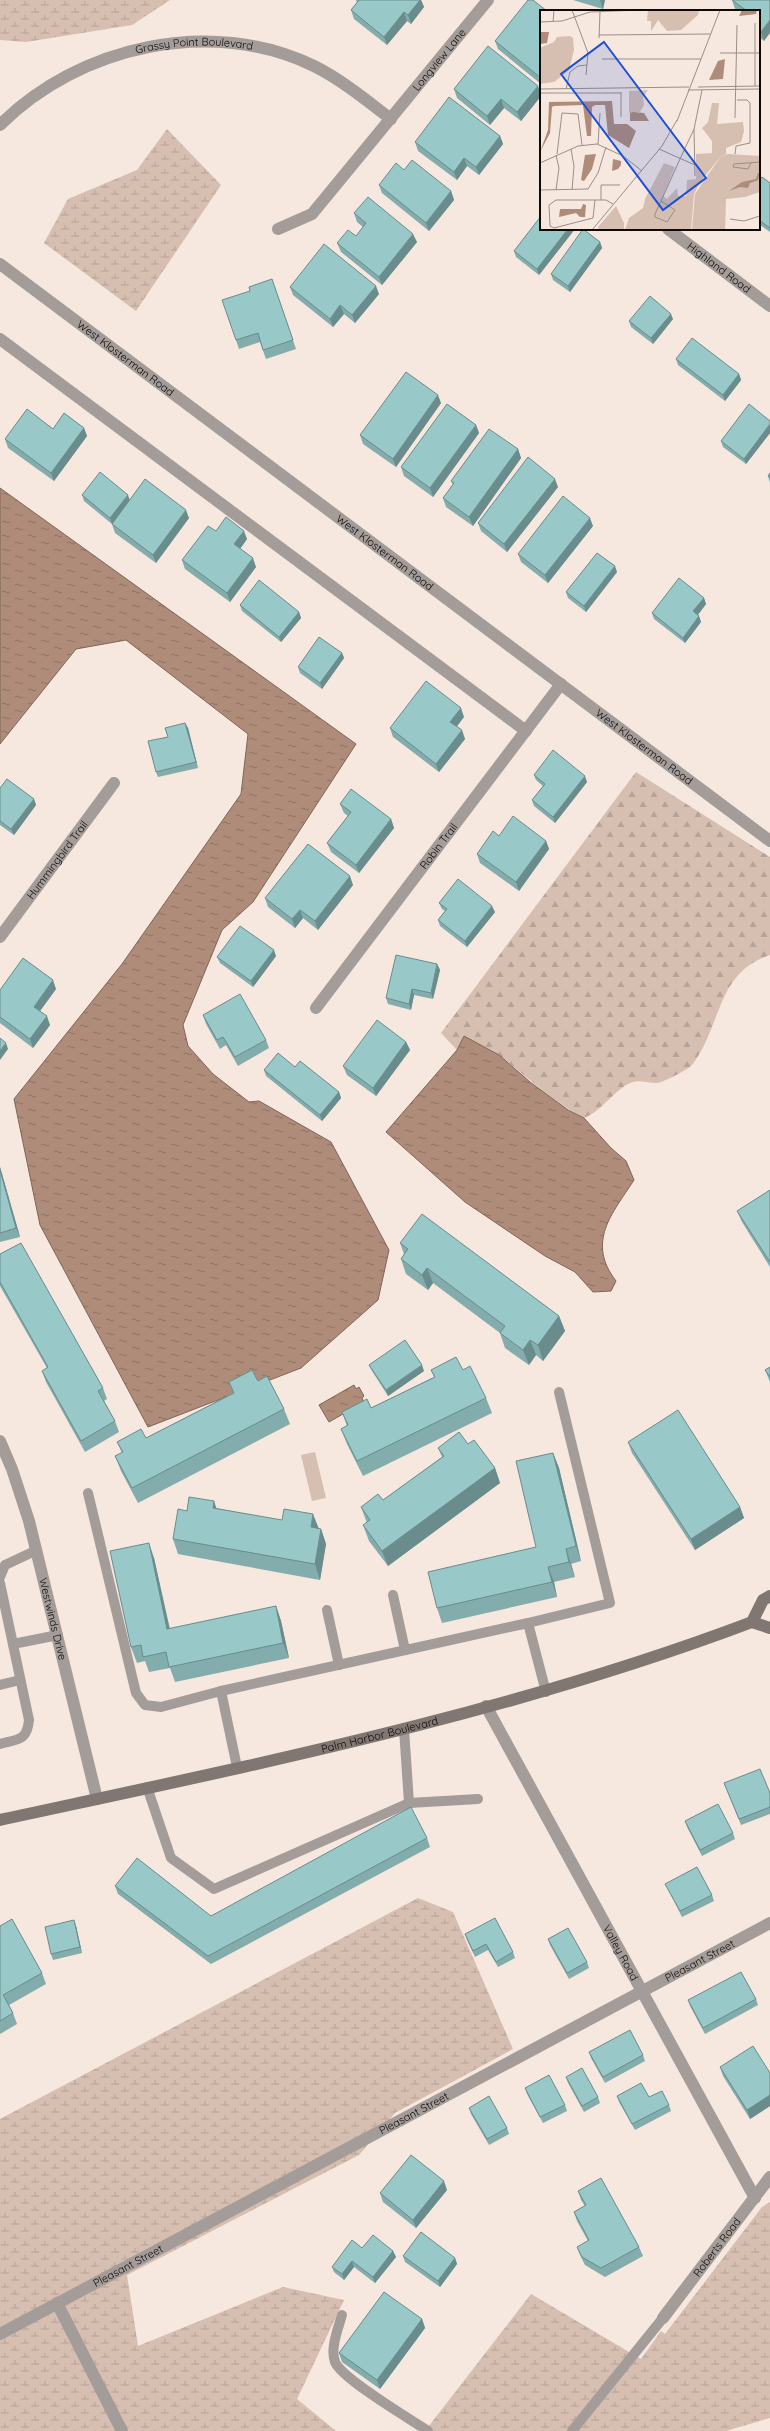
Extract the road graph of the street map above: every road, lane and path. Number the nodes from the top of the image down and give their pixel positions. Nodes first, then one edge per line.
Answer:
1 (488, 0) edge
2 (391, 119) junction
3 (0, 125) edge
4 (278, 230) dead end
5 (669, 230) edge
6 (0, 264) edge
7 (770, 306) edge
8 (0, 339) edge
9 (561, 684) junction
10 (526, 731) junction
11 (114, 783) dead end
12 (770, 841) edge
13 (0, 937) edge
14 (316, 1008) dead end
15 (559, 1392) dead end
16 (0, 1441) edge
17 (88, 1493) dead end
18 (37, 1550) junction
19 (0, 1577) edge
20 (0, 1583) edge
21 (393, 1595) dead end
22 (770, 1596) edge
23 (327, 1610) dead end
24 (752, 1622) junction
25 (528, 1623) junction
26 (770, 1628) edge
27 (58, 1635) junction
28 (13, 1644) junction
29 (405, 1650) junction
30 (339, 1665) junction
31 (20, 1680) junction
32 (0, 1684) edge
33 (221, 1691) junction
34 (546, 1692) junction
35 (486, 1706) junction
36 (404, 1729) junction
37 (0, 1744) edge
38 (237, 1767) junction
39 (148, 1787) junction
40 (97, 1799) junction
41 (478, 1799) dead end
42 (410, 1803) junction
43 (0, 1820) edge
44 (770, 1923) edge
45 (643, 1992) junction
46 (770, 2177) edge
47 (755, 2198) junction
48 (57, 2304) junction
49 (342, 2315) dead end
50 (664, 2318) joint
51 (0, 2334) edge
52 (122, 2431) edge
53 (428, 2431) edge
54 (572, 2431) edge

1 - 2 street, Longview Lane
2 - 3 street, Grassy Point Boulevard
2 - 4 street, Longview Lane
5 - 7 street, Highland Road
6 - 9 street, West Klosterman Road
8 - 10 street
9 - 10 street, Robin Trail
9 - 12 street, West Klosterman Road
10 - 14 street, Robin Trail
11 - 13 street, Hummingbird Trail
15 - 25 lane
16 - 18 street, Westwinds Drive
17 - 33 lane
18 - 19 lane
18 - 27 street, Westwinds Drive
20 - 28 lane
21 - 29 lane
22 - 24 main road
23 - 30 lane
24 - 26 main road
24 - 34 main road, Palm Harbor Boulevard
25 - 29 lane
25 - 34 lane
27 - 28 lane
27 - 40 street, Westwinds Drive
28 - 31 lane
29 - 30 lane
30 - 33 lane
31 - 32 lane
31 - 37 lane
33 - 38 lane
34 - 35 main road, Palm Harbor Boulevard
35 - 36 main road, Palm Harbor Boulevard
35 - 45 street, Valley Road
36 - 38 main road, Palm Harbor Boulevard
36 - 42 lane
38 - 39 main road, Palm Harbor Boulevard
39 - 40 main road, Palm Harbor Boulevard
39 - 42 lane
40 - 43 main road, Palm Harbor Boulevard
41 - 42 lane
44 - 45 street, Pleasant Street
45 - 47 street, Valley Road
45 - 48 street, Pleasant Street
46 - 47 street, Roberts Road
47 - 50 street, Roberts Road
48 - 51 street, Pleasant Street
48 - 52 street
49 - 53 lane
50 - 54 lane

